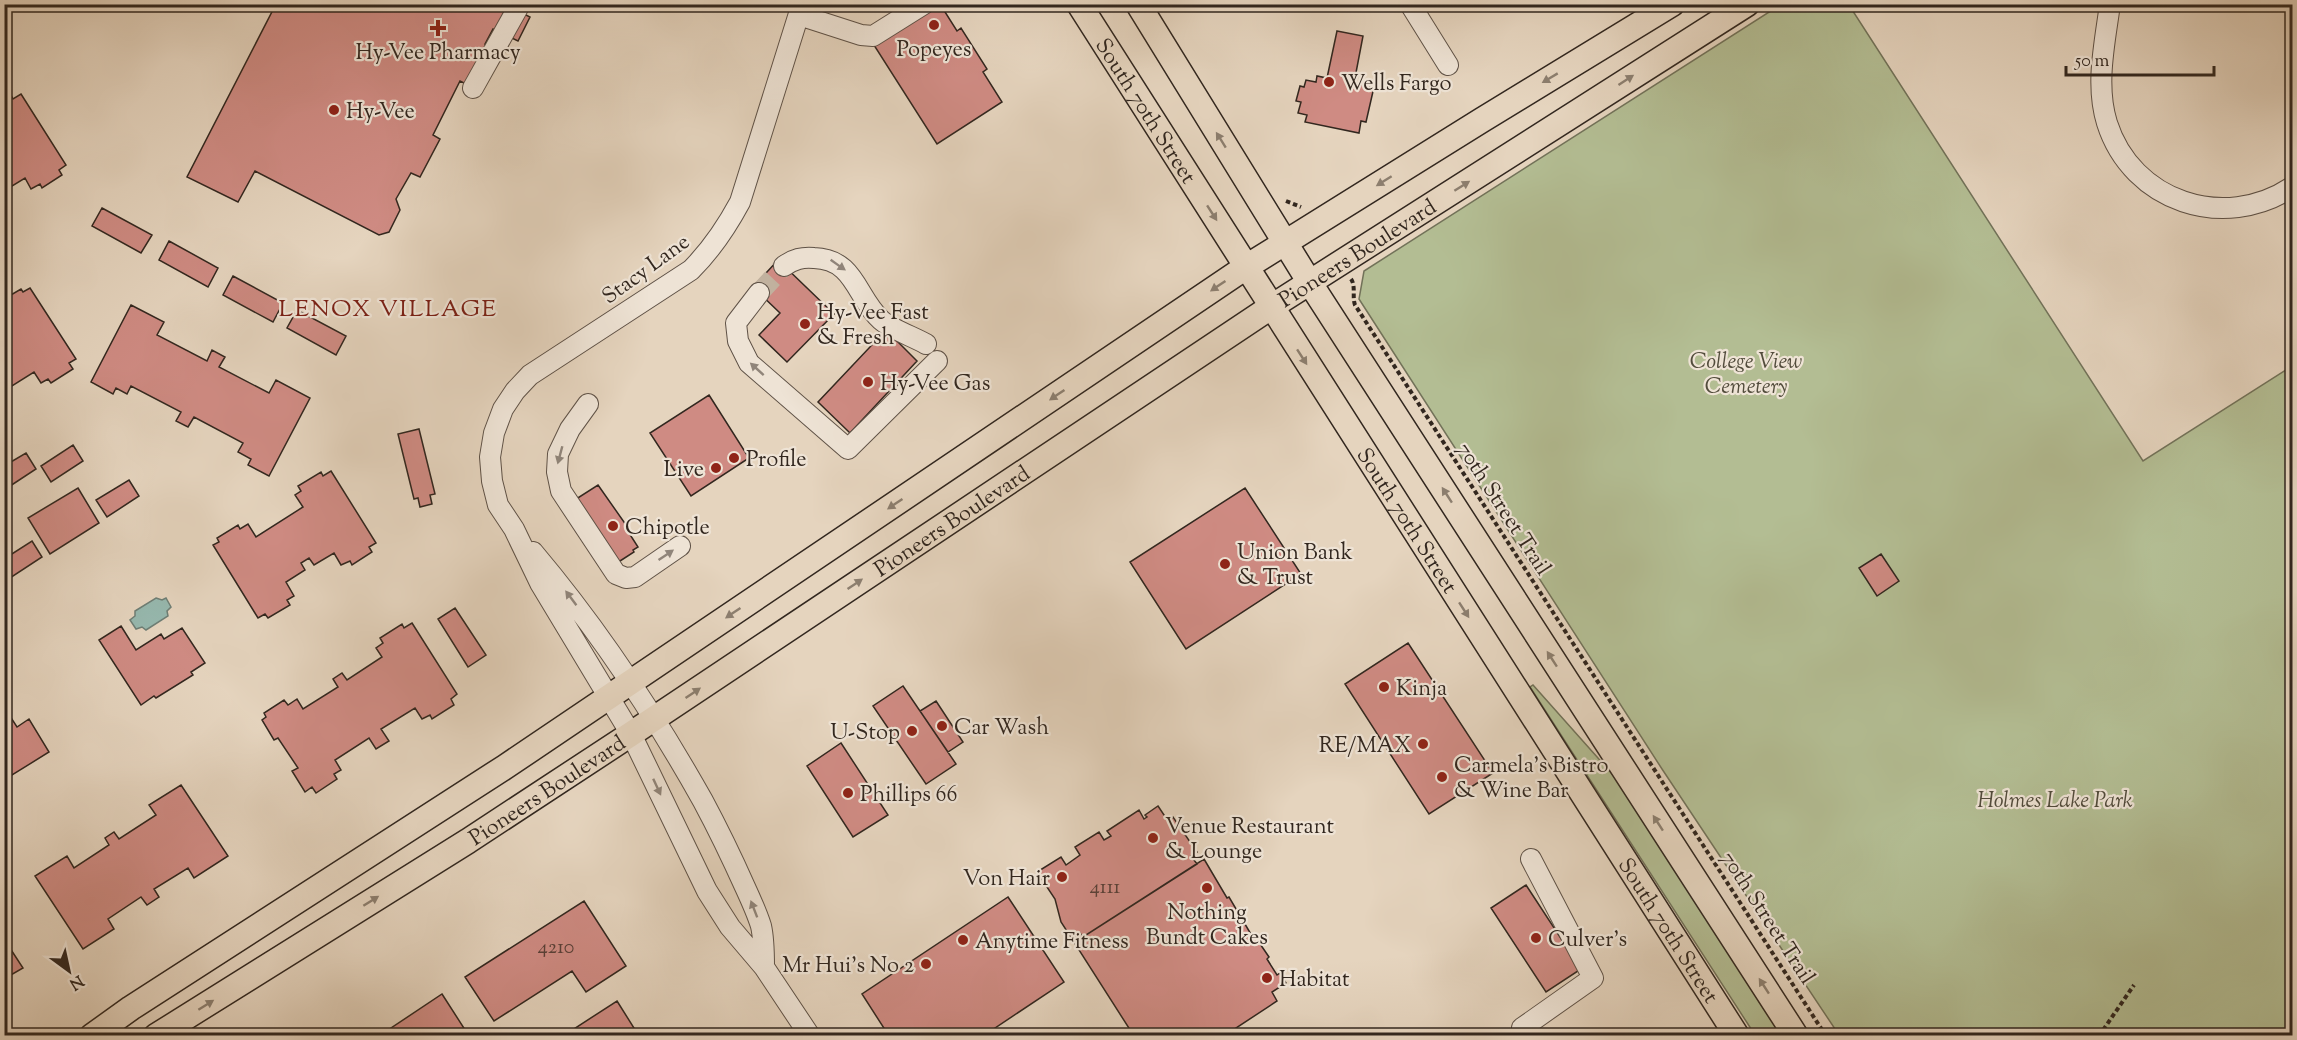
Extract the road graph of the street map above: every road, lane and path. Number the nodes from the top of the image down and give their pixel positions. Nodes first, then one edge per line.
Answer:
1 (520, 4) edge
2 (924, 4) edge
3 (1079, 4) edge
4 (1138, 4) edge
5 (1410, 4) edge
6 (1672, 4) edge
7 (1747, 4) edge
8 (2110, 4) edge
9 (801, 10) edge
10 (1448, 65) dead end
11 (472, 88) dead end
12 (2292, 187) edge
13 (1282, 199) dead end
14 (1315, 224) junction
15 (1285, 243) junction
16 (1341, 263) junction
17 (1246, 267) junction
18 (788, 270) tunnel mouth
19 (1310, 283) junction
20 (764, 297) tunnel mouth
21 (1271, 308) junction
22 (926, 344) dead end
23 (937, 361) dead end
24 (588, 404) dead end
25 (514, 529) junction
26 (680, 546) dead end
27 (632, 682) junction
28 (609, 697) junction
29 (655, 718) junction
30 (631, 734) junction
31 (1531, 859) dead end
32 (764, 966) junction
33 (2134, 985) dead end
34 (1522, 1028) dead end
35 (92, 1035) edge
36 (156, 1035) edge
37 (810, 1035) edge
38 (1737, 1035) edge
39 (1796, 1035) edge
40 (1826, 1035) edge
41 (2099, 1035) edge

1 - 11 street
2 - 9 street
3 -> 17 main road, South 70th Street
15 -> 4 main road, South 70th Street
5 - 10 street
6 -> 14 main road, Pioneers Boulevard
16 -> 7 main road, Pioneers Boulevard
8 - 12 street
9 - 25 street, Stacy Lane
13 - 14 path
14 - 15 main road, Pioneers Boulevard
15 - 17 main road, Pioneers Boulevard
15 - 19 main road, South 70th Street
16 - 19 main road, Pioneers Boulevard
16 - 40 path, 70th Street Trail
17 - 21 main road, South 70th Street
17 -> 27 main road, Pioneers Boulevard
18 -> 22 street
19 - 21 main road, Pioneers Boulevard
39 -> 19 main road, South 70th Street
23 -> 20 street
29 -> 21 main road, Pioneers Boulevard
21 -> 38 main road, South 70th Street
24 -> 26 street
27 -> 25 street, Stacy Lane
25 - 28 street, Stacy Lane
27 - 28 main road, Pioneers Boulevard
27 - 29 street, Stacy Lane
28 - 30 street, Stacy Lane
28 - 35 main road, Pioneers Boulevard
29 - 30 main road, Pioneers Boulevard
32 -> 29 street, Stacy Lane
30 -> 32 street, Stacy Lane
36 -> 30 main road, Pioneers Boulevard
31 - 34 street
32 - 37 street, Stacy Lane
33 - 41 path

